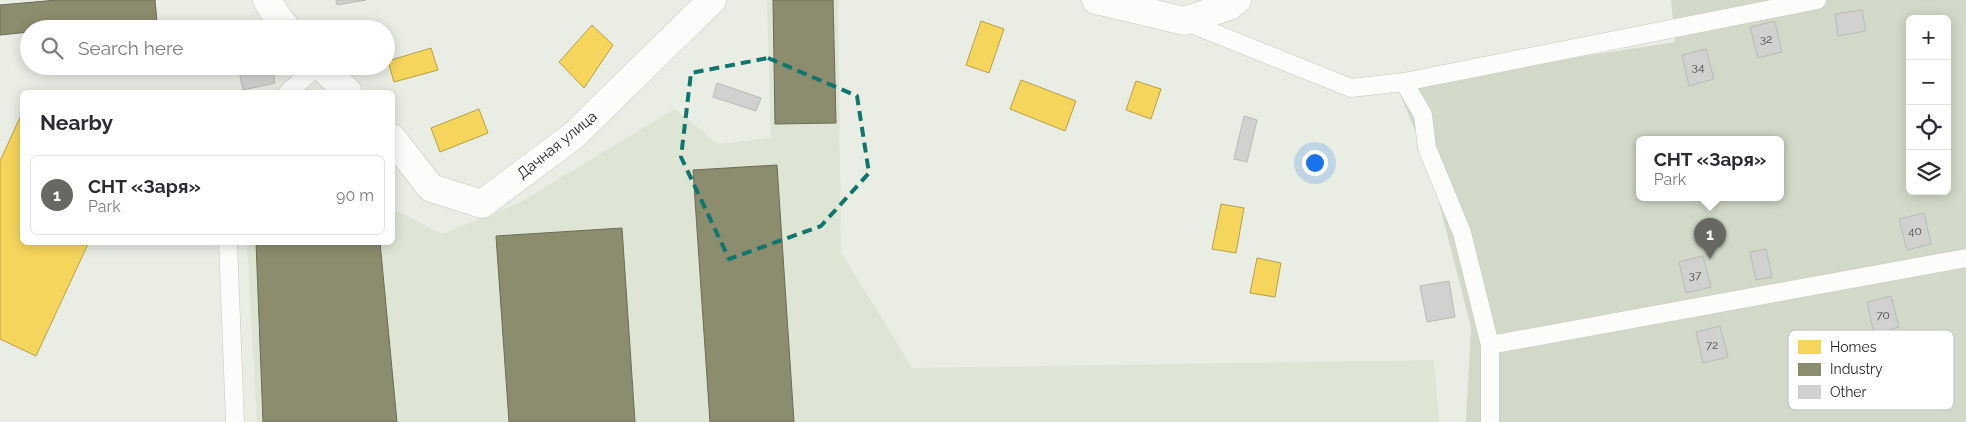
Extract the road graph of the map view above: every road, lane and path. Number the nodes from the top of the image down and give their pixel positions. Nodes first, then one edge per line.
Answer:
1 (267, 0) edge
2 (712, 0) edge
3 (1096, 0) edge
4 (1237, 0) edge
5 (1817, 0) edge
6 (280, 20) edge
7 (1184, 21) junction
8 (308, 75) edge
9 (329, 75) edge
10 (1404, 82) junction
11 (290, 90) edge
12 (346, 90) edge
13 (395, 142) edge
14 (228, 245) edge
15 (1966, 258) edge
16 (1490, 345) junction
17 (235, 422) edge
18 (1490, 422) edge

1 - 6 street
2 - 13 street, Дачная улица
3 - 7 street
4 - 7 street
5 - 10 lane
7 - 10 lane
8 - 11 lane
9 - 12 street
10 - 16 lane
14 - 17 lane
15 - 16 lane
16 - 18 lane

